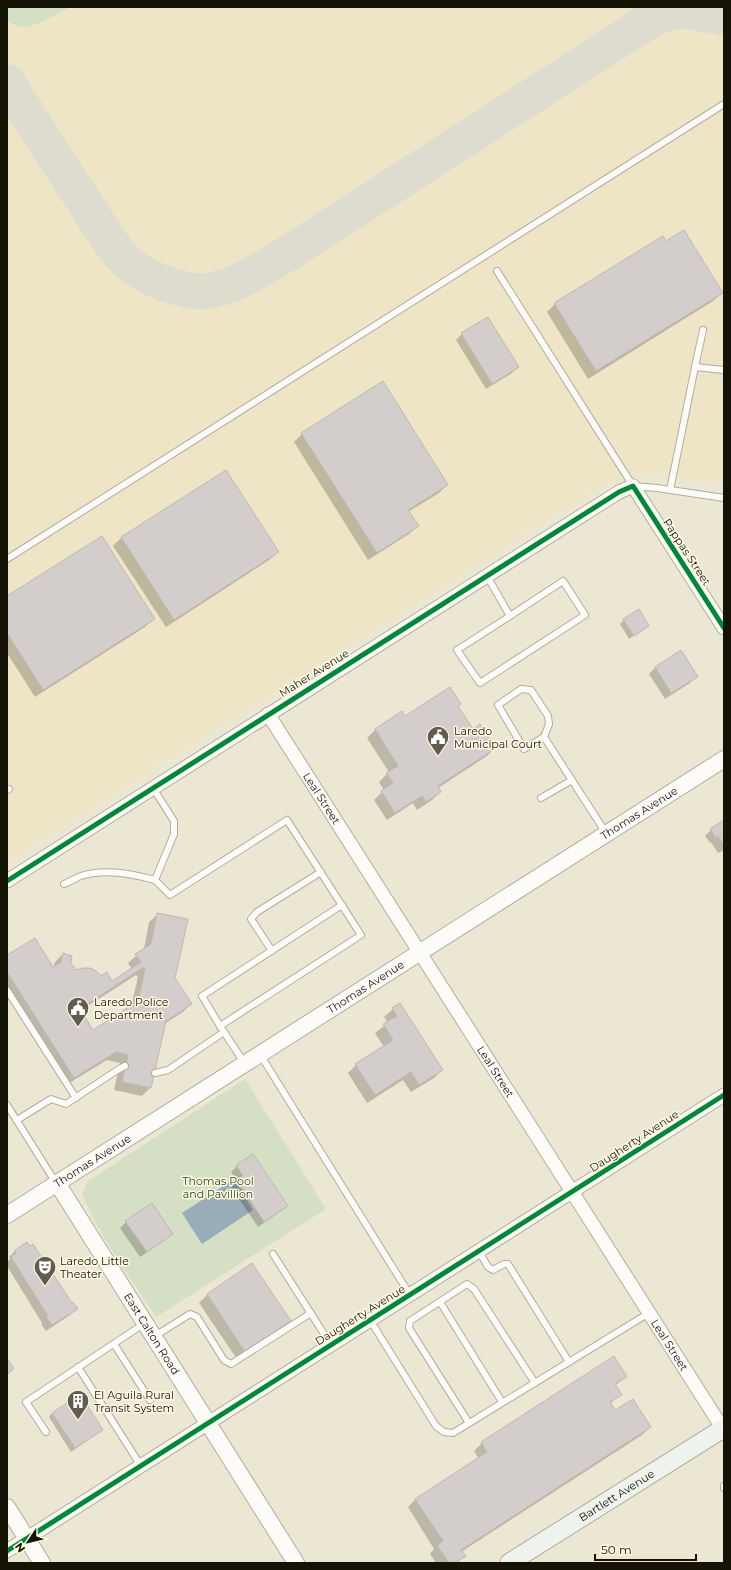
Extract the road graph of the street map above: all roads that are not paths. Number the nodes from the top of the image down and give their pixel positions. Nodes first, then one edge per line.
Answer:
1 (724, 104) edge
2 (497, 271) dead end
3 (703, 330) dead end
4 (695, 367) junction
5 (724, 370) edge
6 (633, 486) junction
7 (670, 490) junction
8 (724, 498) edge
9 (7, 559) edge
10 (486, 576) junction
11 (510, 616) junction
12 (724, 628) edge
13 (268, 714) junction
14 (544, 737) junction
15 (724, 759) edge
16 (572, 780) junction
17 (153, 788) junction
18 (541, 798) dead end
19 (607, 834) junction
20 (320, 872) junction
21 (155, 880) junction
22 (7, 881) edge
23 (64, 884) dead end
24 (342, 905) junction
25 (272, 951) junction
26 (419, 953) junction
27 (7, 990) edge
28 (220, 1026) junction
29 (224, 1032) junction
30 (260, 1054) junction
31 (245, 1064) junction
32 (125, 1066) dead end
33 (154, 1073) dead end
34 (724, 1095) edge
35 (76, 1098) junction
36 (7, 1104) edge
37 (17, 1120) junction
38 (57, 1183) junction
39 (571, 1192) junction
40 (7, 1215) edge
41 (479, 1251) junction
42 (273, 1254) dead end
43 (410, 1295) junction
44 (440, 1302) junction
45 (649, 1312) junction
46 (311, 1313) junction
47 (370, 1320) junction
48 (149, 1330) junction
49 (114, 1344) junction
50 (331, 1345) junction
51 (569, 1362) junction
52 (78, 1368) junction
53 (535, 1383) junction
54 (150, 1400) dead end
55 (502, 1402) junction
56 (469, 1423) junction
57 (208, 1424) junction
58 (724, 1429) edge
59 (46, 1432) dead end
60 (142, 1466) junction
61 (7, 1507) edge
62 (26, 1538) junction
63 (7, 1550) edge
64 (42, 1563) edge
65 (296, 1563) edge
66 (509, 1563) edge

1 - 9 lane
2 - 6 lane, Pappas Street
3 - 4 lane
4 - 5 lane
4 - 7 lane
6 - 7 lane
6 - 10 street, Maher Avenue
6 - 12 street, Pappas Street
7 - 8 lane
10 - 11 lane
10 - 13 street, Maher Avenue
11 - 11 lane
13 - 17 street, Maher Avenue
13 - 26 street, Leal Street
14 - 14 lane
14 - 16 lane
15 - 19 street, Thomas Avenue
16 - 18 lane
16 - 19 lane
17 - 21 lane
17 - 22 street, Maher Avenue
19 - 26 street, Thomas Avenue
20 - 21 lane
20 - 24 lane
20 - 25 lane
21 - 23 lane
24 - 25 lane
24 - 28 lane
25 - 28 lane
26 - 30 street, Thomas Avenue
26 - 39 street, Leal Street
27 - 35 lane
28 - 29 lane
29 - 31 lane
29 - 33 lane
30 - 31 street, Thomas Avenue
30 - 43 lane
31 - 38 street, Thomas Avenue
32 - 35 lane
34 - 39 street, Daugherty Avenue
35 - 37 lane
36 - 37 lane, East Calton Road
37 - 38 lane, East Calton Road
38 - 40 street, Thomas Avenue
38 - 48 street, East Calton Road
39 - 41 street, Daugherty Avenue
39 - 45 street, Leal Street
41 - 43 street, Daugherty Avenue
41 - 51 lane
42 - 46 lane
43 - 47 street, Daugherty Avenue
44 - 53 lane
44 - 55 lane
44 - 56 lane
45 - 51 lane
45 - 58 street, Leal Street
46 - 48 lane
46 - 50 lane
47 - 50 street, Daugherty Avenue
47 - 56 lane
48 - 49 lane
48 - 57 street, East Calton Road
49 - 52 lane
49 - 54 lane
50 - 57 street, Daugherty Avenue
51 - 53 lane
52 - 59 lane
52 - 60 lane
53 - 55 lane
55 - 56 lane
57 - 60 street, Daugherty Avenue
57 - 65 street, East Calton Road
58 - 66 main road, Bartlett Avenue
60 - 62 street, Daugherty Avenue
61 - 62 street
62 - 63 street, Daugherty Avenue
62 - 64 street

